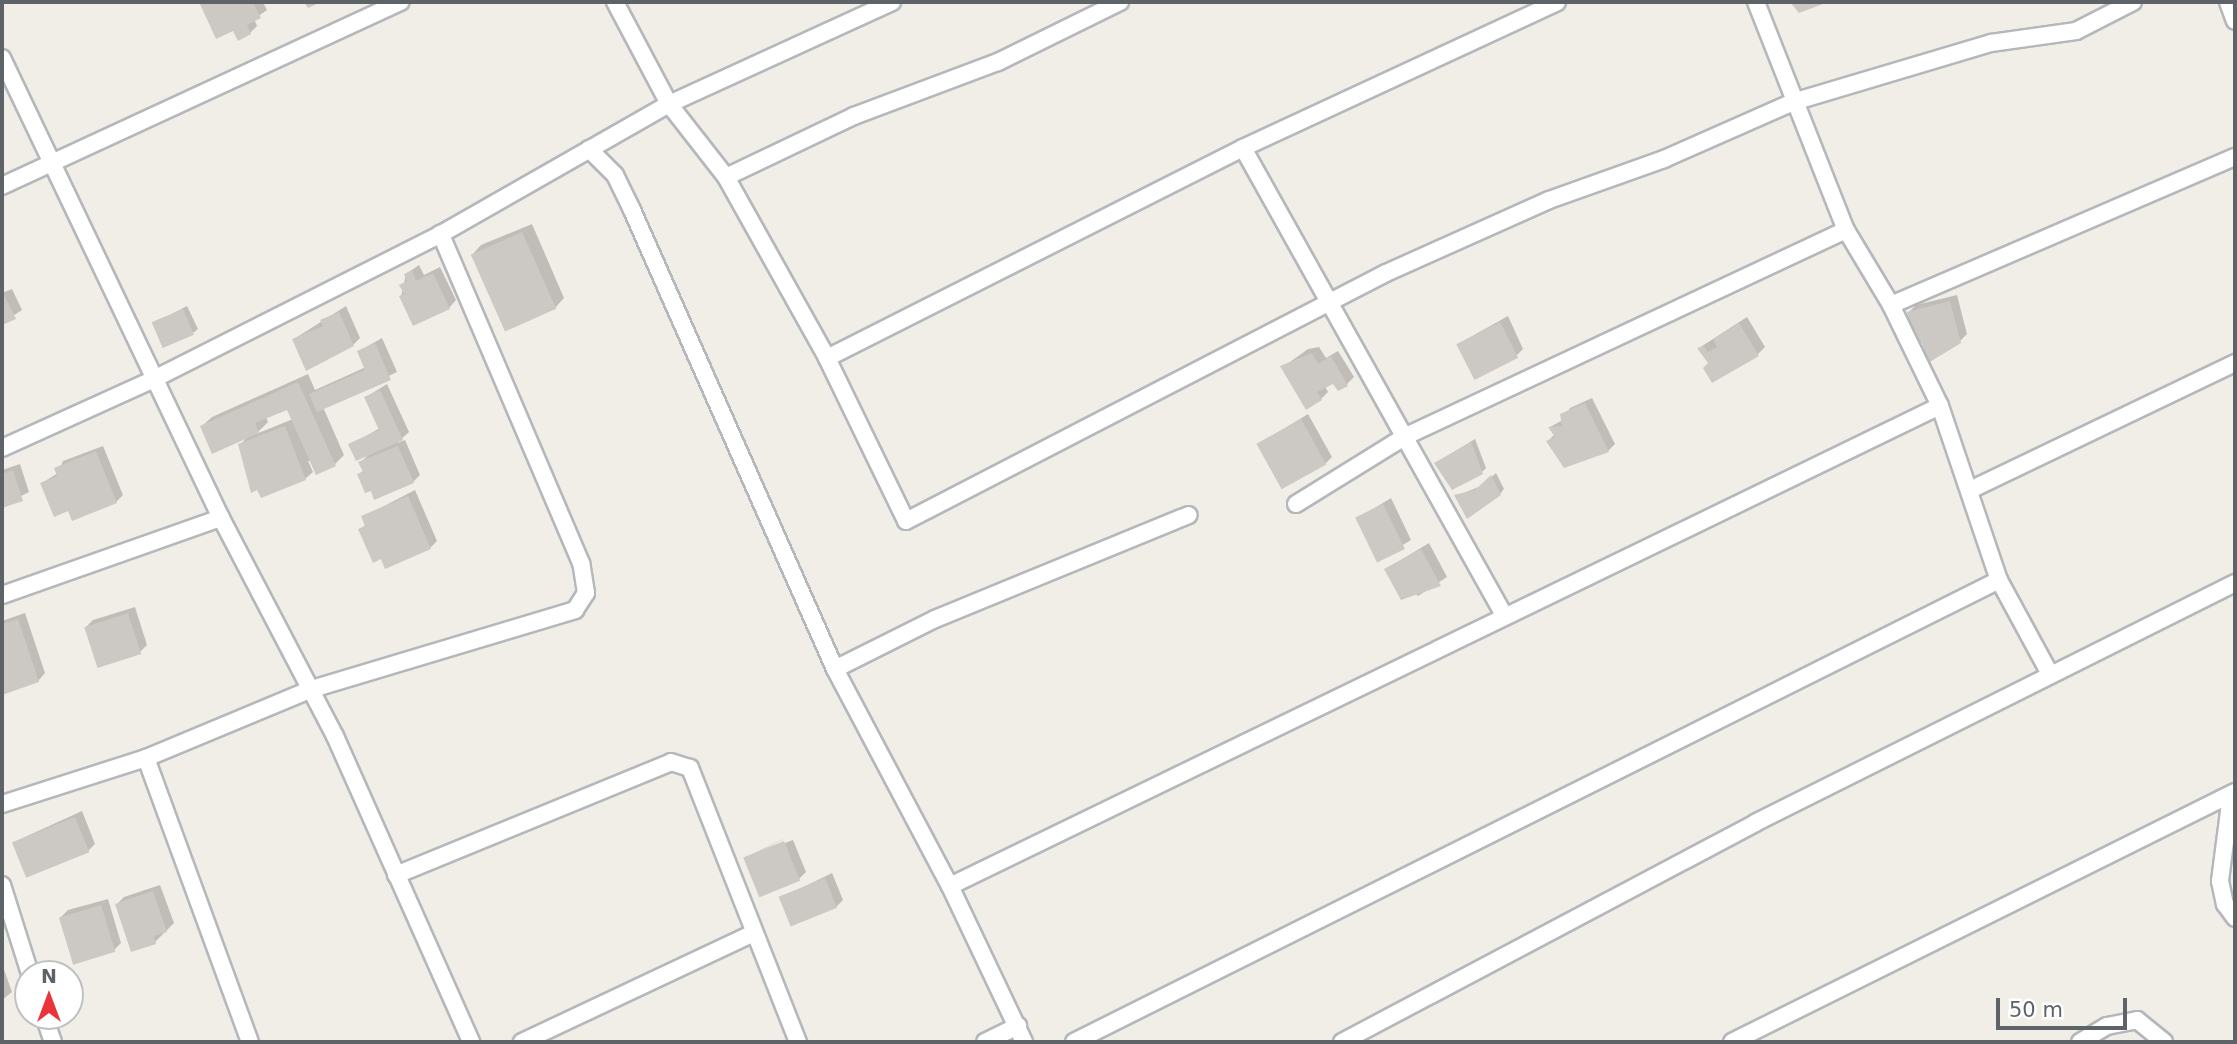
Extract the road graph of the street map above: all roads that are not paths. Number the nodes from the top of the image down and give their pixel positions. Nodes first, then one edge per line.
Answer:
1 (401, 2) edge
2 (615, 2) edge
3 (892, 2) edge
4 (1120, 2) edge
5 (1557, 2) edge
6 (1756, 2) edge
7 (2133, 2) edge
8 (2228, 2) edge
9 (2235, 21) edge
10 (2, 58) edge
11 (1793, 102) junction
12 (669, 104) junction
13 (1243, 148) junction
14 (589, 149) junction
15 (2235, 157) edge
16 (54, 163) junction
17 (726, 177) junction
18 (2, 186) edge
19 (1846, 230) junction
20 (441, 234) junction
21 (1330, 302) junction
22 (1891, 305) junction
23 (827, 358) junction
24 (2235, 363) edge
25 (156, 378) junction
26 (1940, 406) junction
27 (1404, 437) junction
28 (2, 448) edge
29 (1972, 489) junction
30 (1296, 504) dead end
31 (1188, 515) dead end
32 (221, 518) junction
33 (1999, 580) junction
34 (2235, 583) edge
35 (2, 595) edge
36 (1504, 615) junction
37 (835, 669) junction
38 (2050, 674) junction
39 (312, 689) junction
40 (146, 758) junction
41 (2233, 794) edge
42 (2, 804) edge
43 (396, 875) junction
44 (2, 885) edge
45 (950, 886) junction
46 (2235, 918) edge
47 (752, 934) junction
48 (26, 960) edge
49 (1018, 1026) junction
50 (250, 1042) edge
51 (471, 1042) edge
52 (522, 1042) edge
53 (798, 1042) edge
54 (985, 1042) edge
55 (1024, 1042) edge
56 (1074, 1042) edge
57 (1342, 1042) edge
58 (1732, 1042) edge
59 (2080, 1042) edge
60 (2164, 1042) edge

1 - 16 street
2 - 12 street
3 - 12 street
4 - 17 street
5 - 13 street
6 - 11 street
7 - 11 street
8 - 9 street
10 - 16 street
11 - 19 street
11 - 21 street
12 - 14 street
12 - 17 street
13 - 21 street
13 - 23 street
14 - 20 street
14 - 37 street
15 - 22 street
16 - 18 street
16 - 25 street
17 - 23 street
19 - 22 street
19 - 27 street
20 - 25 street
20 - 39 street
21 - 23 street
21 - 27 street
22 - 26 street
24 - 29 street
25 - 28 street
25 - 32 street
26 - 29 street
26 - 36 street
27 - 30 street
27 - 36 street
29 - 33 street
31 - 37 street
32 - 35 street
32 - 39 street
33 - 38 street
33 - 56 street
34 - 38 street
36 - 45 street
37 - 45 street
38 - 57 street
39 - 40 street
39 - 43 street
40 - 42 street
40 - 50 street
41 - 46 street
41 - 58 street
43 - 47 street
43 - 51 street
44 - 48 street
45 - 49 street
47 - 52 street
47 - 53 street
49 - 54 street
49 - 55 street
59 - 60 street

